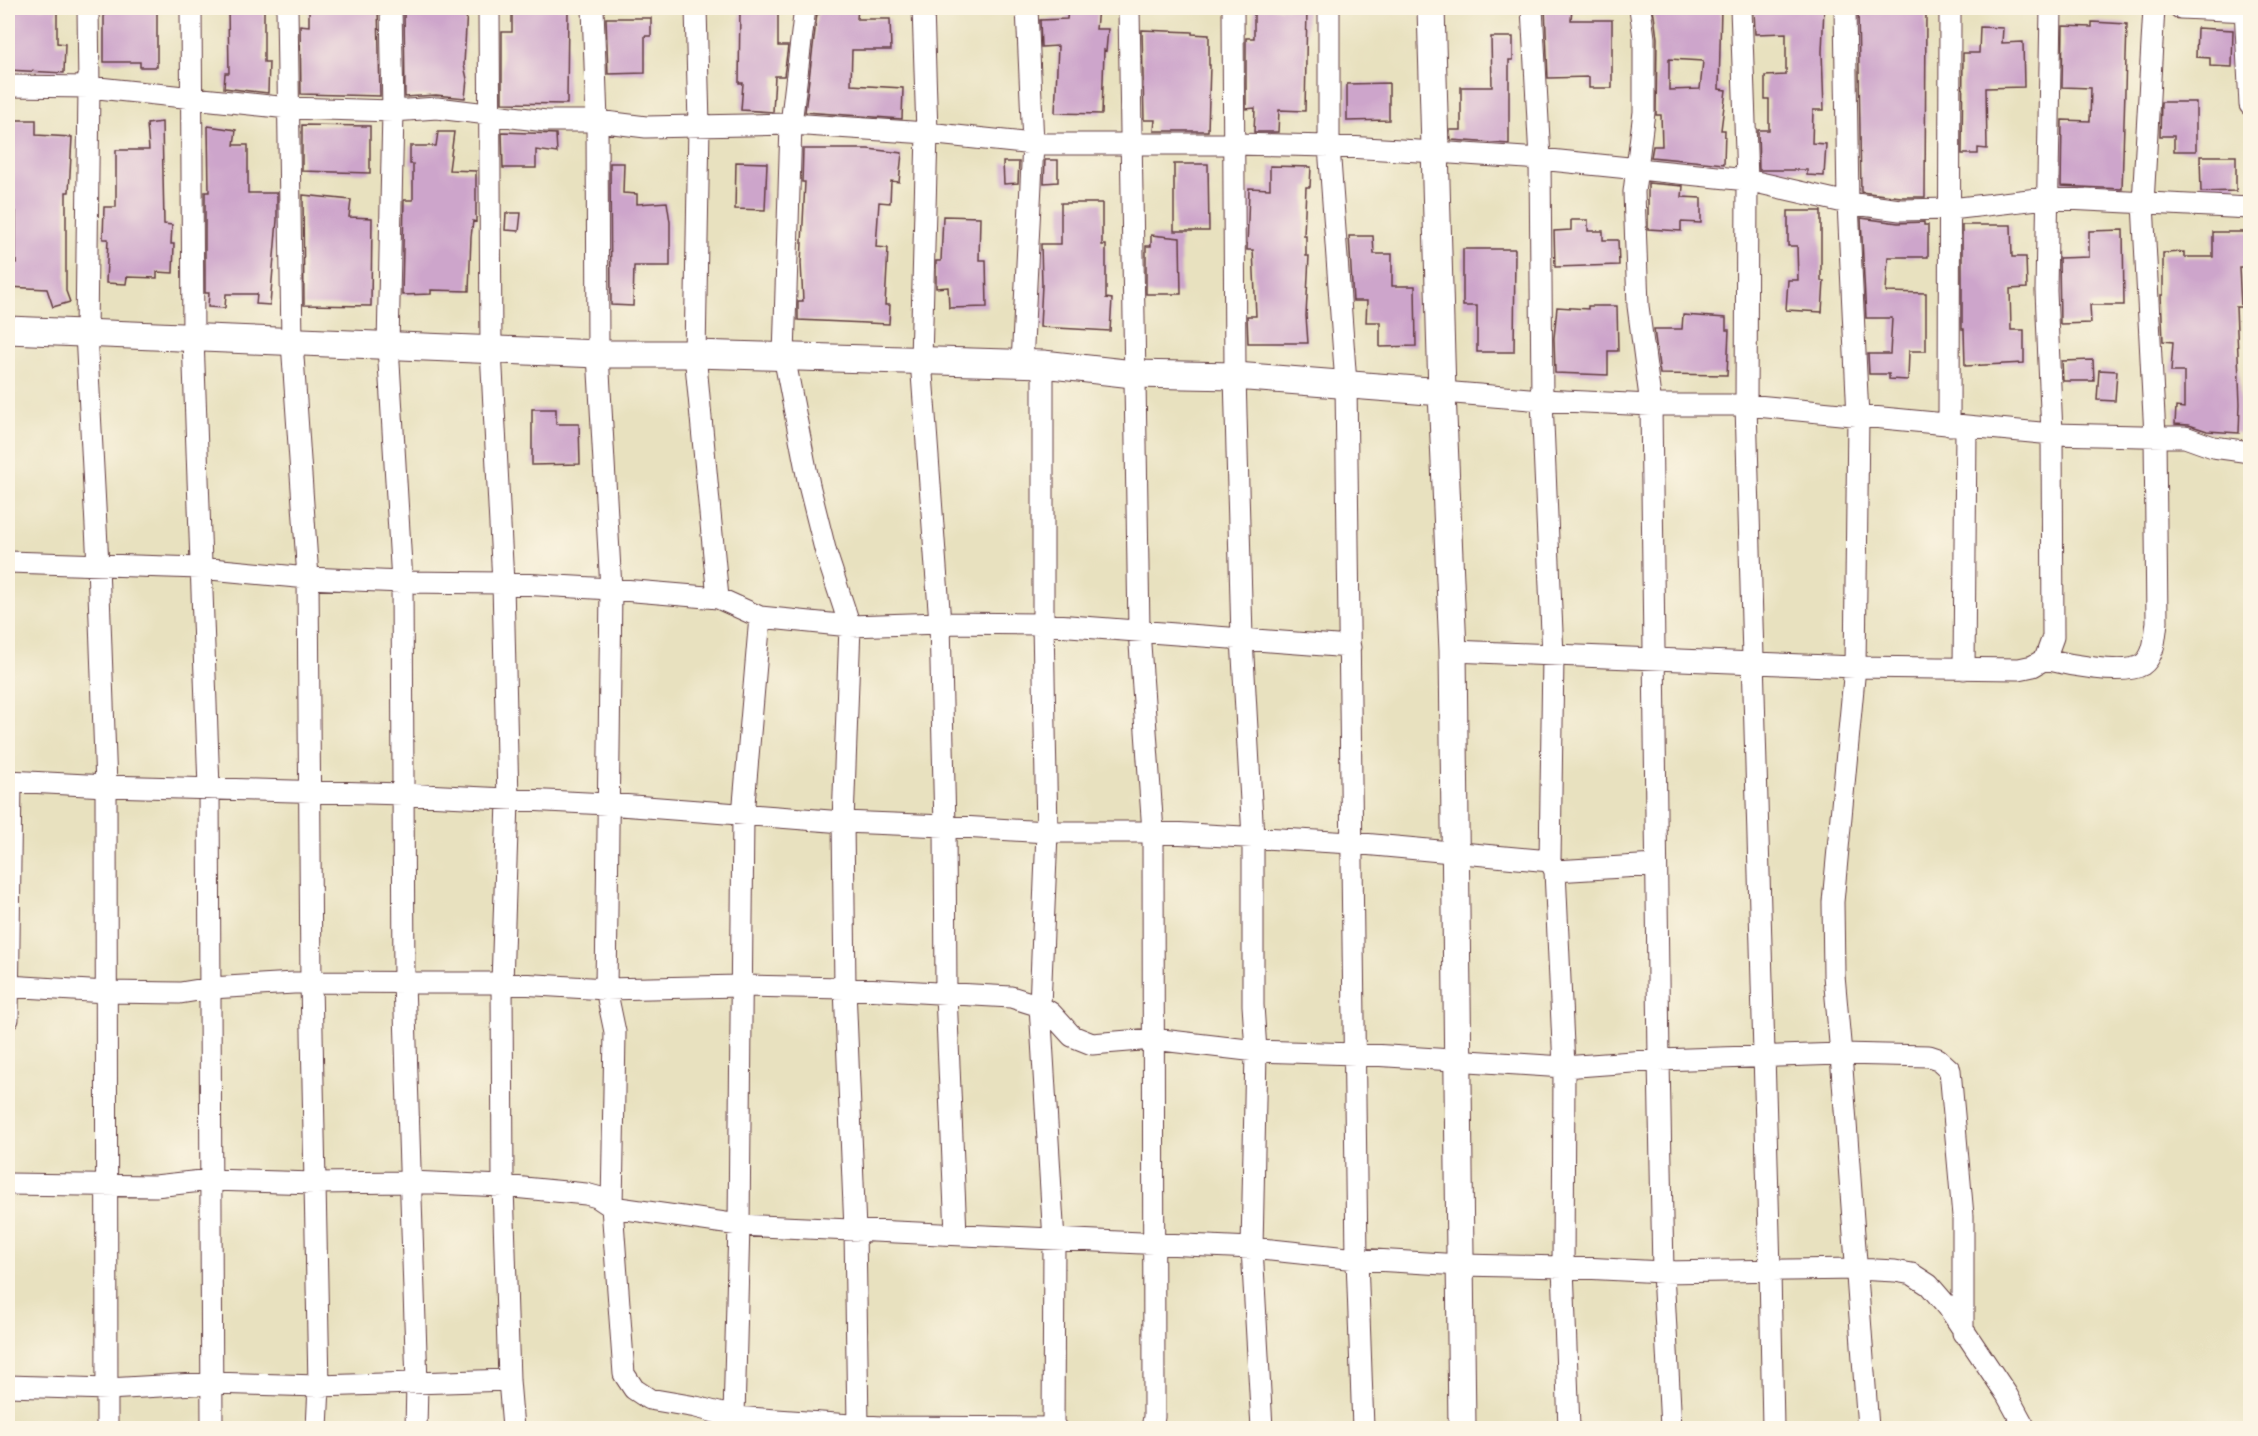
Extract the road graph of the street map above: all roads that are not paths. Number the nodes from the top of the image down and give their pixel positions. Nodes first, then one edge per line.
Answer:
1 (88, 8) edge
2 (191, 8) edge
3 (287, 8) edge
4 (391, 8) edge
5 (489, 8) edge
6 (593, 8) edge
7 (696, 8) edge
8 (805, 8) edge
9 (923, 8) edge
10 (1027, 8) edge
11 (1129, 8) edge
12 (1233, 8) edge
13 (1329, 8) edge
14 (1431, 8) edge
15 (1532, 8) edge
16 (1640, 8) edge
17 (1741, 8) edge
18 (1845, 8) edge
19 (1950, 8) edge
20 (2051, 8) edge
21 (2154, 8) edge
22 (2180, 8) edge
23 (2247, 10) edge
24 (8, 86) edge
25 (89, 87) junction
26 (191, 98) junction
27 (2250, 105) edge
28 (288, 108) junction
29 (393, 111) junction
30 (490, 115) junction
31 (597, 121) junction
32 (791, 124) junction
33 (699, 125) junction
34 (927, 133) junction
35 (1033, 144) junction
36 (1131, 144) junction
37 (1234, 144) junction
38 (1329, 146) junction
39 (1436, 152) junction
40 (1540, 159) junction
41 (1638, 168) junction
42 (1747, 180) junction
43 (2046, 198) junction
44 (1848, 203) junction
45 (2143, 203) junction
46 (2250, 208) edge
47 (1951, 209) junction
48 (8, 330) edge
49 (86, 333) junction
50 (193, 338) junction
51 (292, 342) junction
52 (388, 346) junction
53 (491, 350) junction
54 (598, 354) junction
55 (695, 354) junction
56 (784, 356) junction
57 (921, 360) junction
58 (1033, 364) junction
59 (1133, 374) junction
60 (1235, 376) junction
61 (1346, 384) junction
62 (1442, 392) junction
63 (1542, 400) junction
64 (1651, 405) junction
65 (1746, 405) junction
66 (1858, 417) junction
67 (1958, 425) junction
68 (2052, 434) junction
69 (2155, 436) junction
70 (2250, 452) edge
71 (8, 562) edge
72 (98, 564) junction
73 (200, 568) junction
74 (308, 578) junction
75 (402, 582) junction
76 (503, 583) junction
77 (611, 589) junction
78 (718, 597) junction
79 (760, 617) junction
80 (940, 623) junction
81 (1043, 624) junction
82 (850, 626) junction
83 (1138, 630) junction
84 (1242, 638) junction
85 (1350, 647) junction
86 (1453, 651) junction
87 (1553, 656) junction
88 (2045, 659) junction
89 (1653, 660) junction
90 (1753, 662) junction
91 (1856, 667) junction
92 (1964, 669) junction
93 (9, 781) edge
94 (105, 786) junction
95 (209, 788) junction
96 (311, 790) junction
97 (403, 794) junction
98 (508, 801) junction
99 (607, 804) junction
100 (743, 815) junction
101 (843, 822) junction
102 (945, 826) junction
103 (1047, 832) junction
104 (1153, 832) junction
105 (1253, 838) junction
106 (1352, 843) junction
107 (1455, 852) junction
108 (1656, 865) junction
109 (1553, 866) junction
110 (311, 982) junction
111 (404, 982) junction
112 (502, 983) junction
113 (8, 986) edge
114 (740, 986) junction
115 (211, 988) junction
116 (606, 988) junction
117 (845, 988) junction
118 (106, 992) junction
119 (946, 994) junction
120 (1040, 1006) junction
121 (8, 1020) edge
122 (1152, 1039) junction
123 (1256, 1051) junction
124 (1356, 1054) junction
125 (1841, 1054) junction
126 (1765, 1058) junction
127 (1659, 1060) junction
128 (1459, 1061) junction
129 (1564, 1067) junction
130 (210, 1180) junction
131 (410, 1182) junction
132 (315, 1183) junction
133 (8, 1184) edge
134 (107, 1184) junction
135 (503, 1186) junction
136 (612, 1207) junction
137 (739, 1225) junction
138 (855, 1230) junction
139 (957, 1234) junction
140 (1054, 1241) junction
141 (1153, 1245) junction
142 (1252, 1248) junction
143 (1357, 1259) junction
144 (1461, 1265) junction
145 (1563, 1267) junction
146 (1856, 1269) junction
147 (1770, 1270) junction
148 (1663, 1272) junction
149 (1963, 1333) junction
150 (509, 1380) junction
151 (212, 1383) junction
152 (417, 1384) junction
153 (8, 1386) edge
154 (319, 1386) junction
155 (108, 1389) junction
156 (734, 1417) junction
157 (860, 1427) edge
158 (108, 1428) edge
159 (212, 1428) edge
160 (317, 1428) edge
161 (416, 1428) edge
162 (513, 1428) edge
163 (1055, 1428) edge
164 (1152, 1428) edge
165 (1262, 1428) edge
166 (1363, 1428) edge
167 (1462, 1428) edge
168 (1569, 1428) edge
169 (1671, 1428) edge
170 (1773, 1428) edge
171 (1868, 1428) edge
172 (2025, 1428) edge

1 - 25 street
2 - 26 street
3 - 28 street
4 - 29 street
5 - 30 street
6 - 31 street
7 - 33 street
8 - 32 street
9 - 34 street
10 - 35 street
11 - 36 street
12 - 37 street
13 - 38 street
14 - 39 street
15 - 40 street
16 - 41 street
17 - 42 street
18 - 44 street
19 - 47 street
20 - 43 street
21 - 45 street
22 - 23 street
23 - 27 street
24 - 25 street
25 - 26 street
25 - 49 street
26 - 28 street
26 - 50 street
28 - 29 street
28 - 51 street
29 - 30 street
29 - 52 street
30 - 31 street
30 - 53 street
31 - 33 street
31 - 54 street
32 - 33 street
32 - 34 street
32 - 56 street
33 - 55 street
34 - 35 street
34 - 57 street
35 - 36 street
35 - 58 street
36 - 37 street
36 - 59 street
37 - 38 street
37 - 60 street
38 - 39 street
38 - 61 street
39 - 40 street
39 - 62 street
40 - 41 street
40 - 63 street
41 - 42 street
41 - 64 street
42 - 44 street
42 - 65 street
43 - 45 street
43 - 47 street
43 - 68 street
44 - 47 street
44 - 66 street
45 - 46 street
45 - 69 street
47 - 67 street
48 - 49 street
49 - 50 street
49 - 72 street
50 - 51 street
50 - 73 street
51 - 52 street
51 - 74 street
52 - 53 street
52 - 75 street
53 - 54 street
53 - 76 street
54 - 55 street
54 - 77 street
55 - 56 street
55 - 78 street
56 - 57 street
56 - 82 street
57 - 58 street
57 - 80 street
58 - 59 street
58 - 81 street
59 - 60 street
59 - 83 street
60 - 61 street
60 - 84 street
61 - 62 street
61 - 85 street
62 - 63 street
62 - 86 street
63 - 64 street
63 - 87 street
64 - 65 street
64 - 89 street
65 - 66 street
65 - 90 street
66 - 67 street
66 - 91 street
67 - 68 street
67 - 92 street
68 - 69 street
68 - 88 street
69 - 70 street
69 - 88 street
71 - 72 street
72 - 73 street
72 - 94 street
73 - 74 street
73 - 95 street
74 - 75 street
74 - 96 street
75 - 76 street
75 - 97 street
76 - 77 street
76 - 98 street
77 - 78 street
77 - 99 street
78 - 79 street
79 - 82 street
79 - 100 street
80 - 81 street
80 - 82 street
80 - 102 street
81 - 83 street
81 - 103 street
82 - 101 street
83 - 84 street
83 - 104 street
84 - 85 street
84 - 105 street
85 - 106 street
86 - 87 street
86 - 107 street
87 - 89 street
87 - 109 street
88 - 92 street
89 - 90 street
89 - 108 street
90 - 91 street
90 - 126 street
91 - 92 street
91 - 125 street
93 - 94 street
93 - 113 street
94 - 95 street
94 - 118 street
95 - 96 street
95 - 115 street
96 - 97 street
96 - 110 street
97 - 98 street
97 - 111 street
98 - 99 street
98 - 112 street
99 - 100 street
99 - 116 street
100 - 101 street
100 - 114 street
101 - 102 street
101 - 117 street
102 - 103 street
102 - 119 street
103 - 104 street
103 - 120 street
104 - 105 street
104 - 122 street
105 - 106 street
105 - 123 street
106 - 107 street
106 - 124 street
107 - 109 street
107 - 128 street
108 - 109 street
108 - 127 street
109 - 129 street
110 - 111 street
110 - 115 street
110 - 132 street
111 - 112 street
111 - 131 street
112 - 116 street
112 - 135 street
113 - 118 street
113 - 121 street
114 - 116 street
114 - 117 street
114 - 137 street
115 - 118 street
115 - 130 street
116 - 136 street
117 - 119 street
117 - 138 street
118 - 134 street
119 - 120 street
119 - 139 street
120 - 122 street
120 - 140 street
122 - 123 street
122 - 141 street
123 - 124 street
123 - 142 street
124 - 128 street
124 - 143 street
125 - 126 street
125 - 146 street
125 - 149 street
126 - 127 street
126 - 147 street
127 - 129 street
127 - 148 street
128 - 129 street
128 - 144 street
129 - 145 street
130 - 132 street
130 - 134 street
130 - 151 street
131 - 132 street
131 - 135 street
131 - 152 street
132 - 154 street
133 - 134 street
134 - 155 street
135 - 136 street
135 - 150 street
136 - 137 street
136 - 156 street
137 - 138 street
137 - 156 street
138 - 139 street
138 - 157 street
139 - 140 street
140 - 141 street
140 - 163 street
141 - 142 street
141 - 164 street
142 - 143 street
142 - 165 street
143 - 144 street
143 - 166 street
144 - 145 street
144 - 167 street
145 - 148 street
145 - 168 street
146 - 147 street
146 - 149 street
146 - 171 street
147 - 148 street
147 - 170 street
148 - 169 street
149 - 172 street
150 - 152 street
150 - 162 street
151 - 154 street
151 - 155 street
151 - 159 street
152 - 154 street
152 - 161 street
153 - 155 street
154 - 160 street
155 - 158 street
156 - 157 street
157 - 163 street

